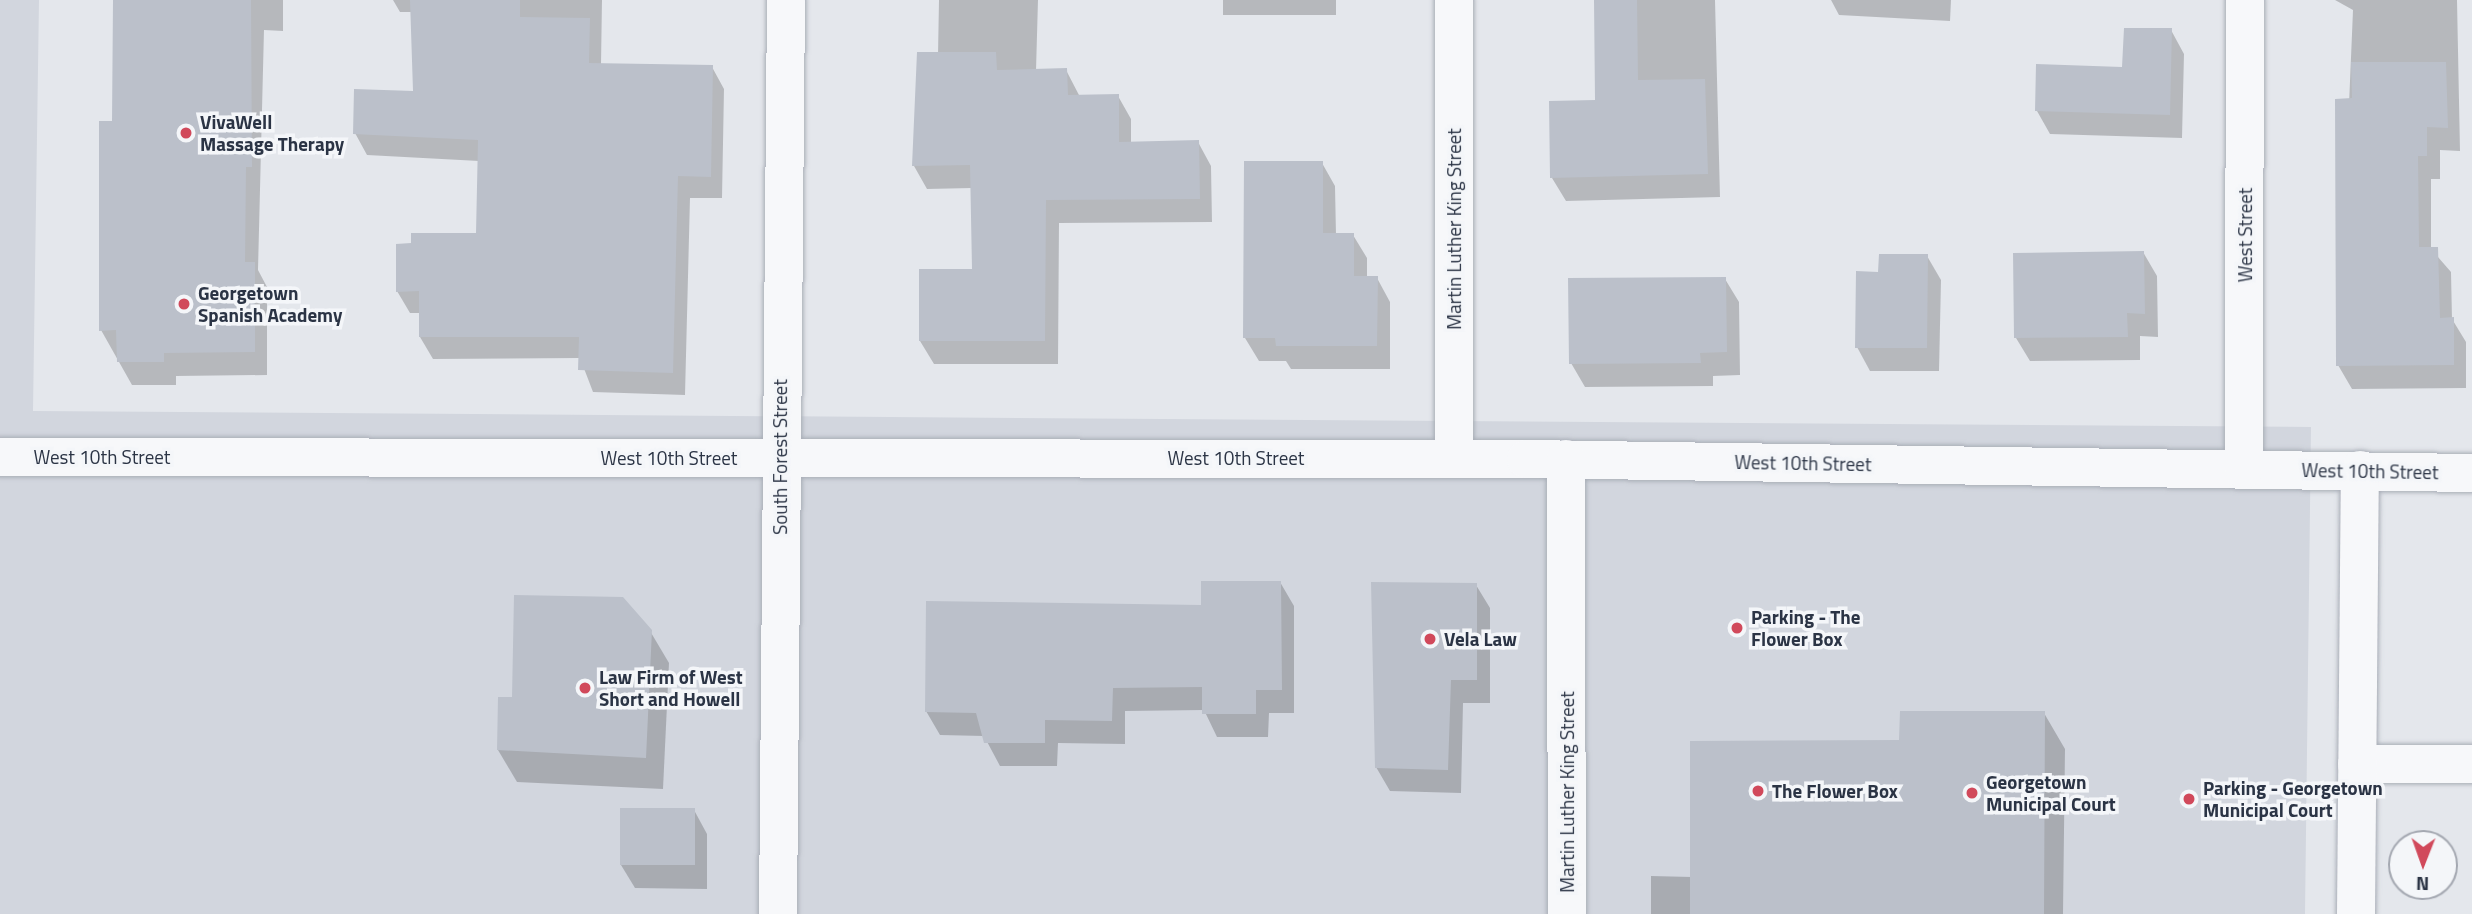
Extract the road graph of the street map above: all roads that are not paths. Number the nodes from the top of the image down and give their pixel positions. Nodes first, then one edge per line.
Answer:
1 (786, 0) edge
2 (1454, 0) edge
3 (2245, 0) edge
4 (0, 457) edge
5 (780, 458) junction
6 (1454, 458) junction
7 (1566, 459) junction
8 (2244, 469) junction
9 (2360, 470) junction
10 (2472, 473) edge
11 (2357, 764) junction
12 (2472, 764) edge
13 (778, 914) edge
14 (1567, 914) edge
15 (2356, 914) edge

1 - 5 street, South Forest Street
2 - 6 street, Martin Luther King Street
3 - 8 street, West Street
4 - 5 street, West 10th Street
5 - 6 street, West 10th Street
5 - 13 street, South Forest Street
6 - 7 street, West 10th Street
7 - 8 street, West 10th Street
7 - 14 street, Martin Luther King Street
8 - 9 street, West 10th Street
9 - 10 street, West 10th Street
9 - 11 street
11 - 12 street
11 - 15 street

